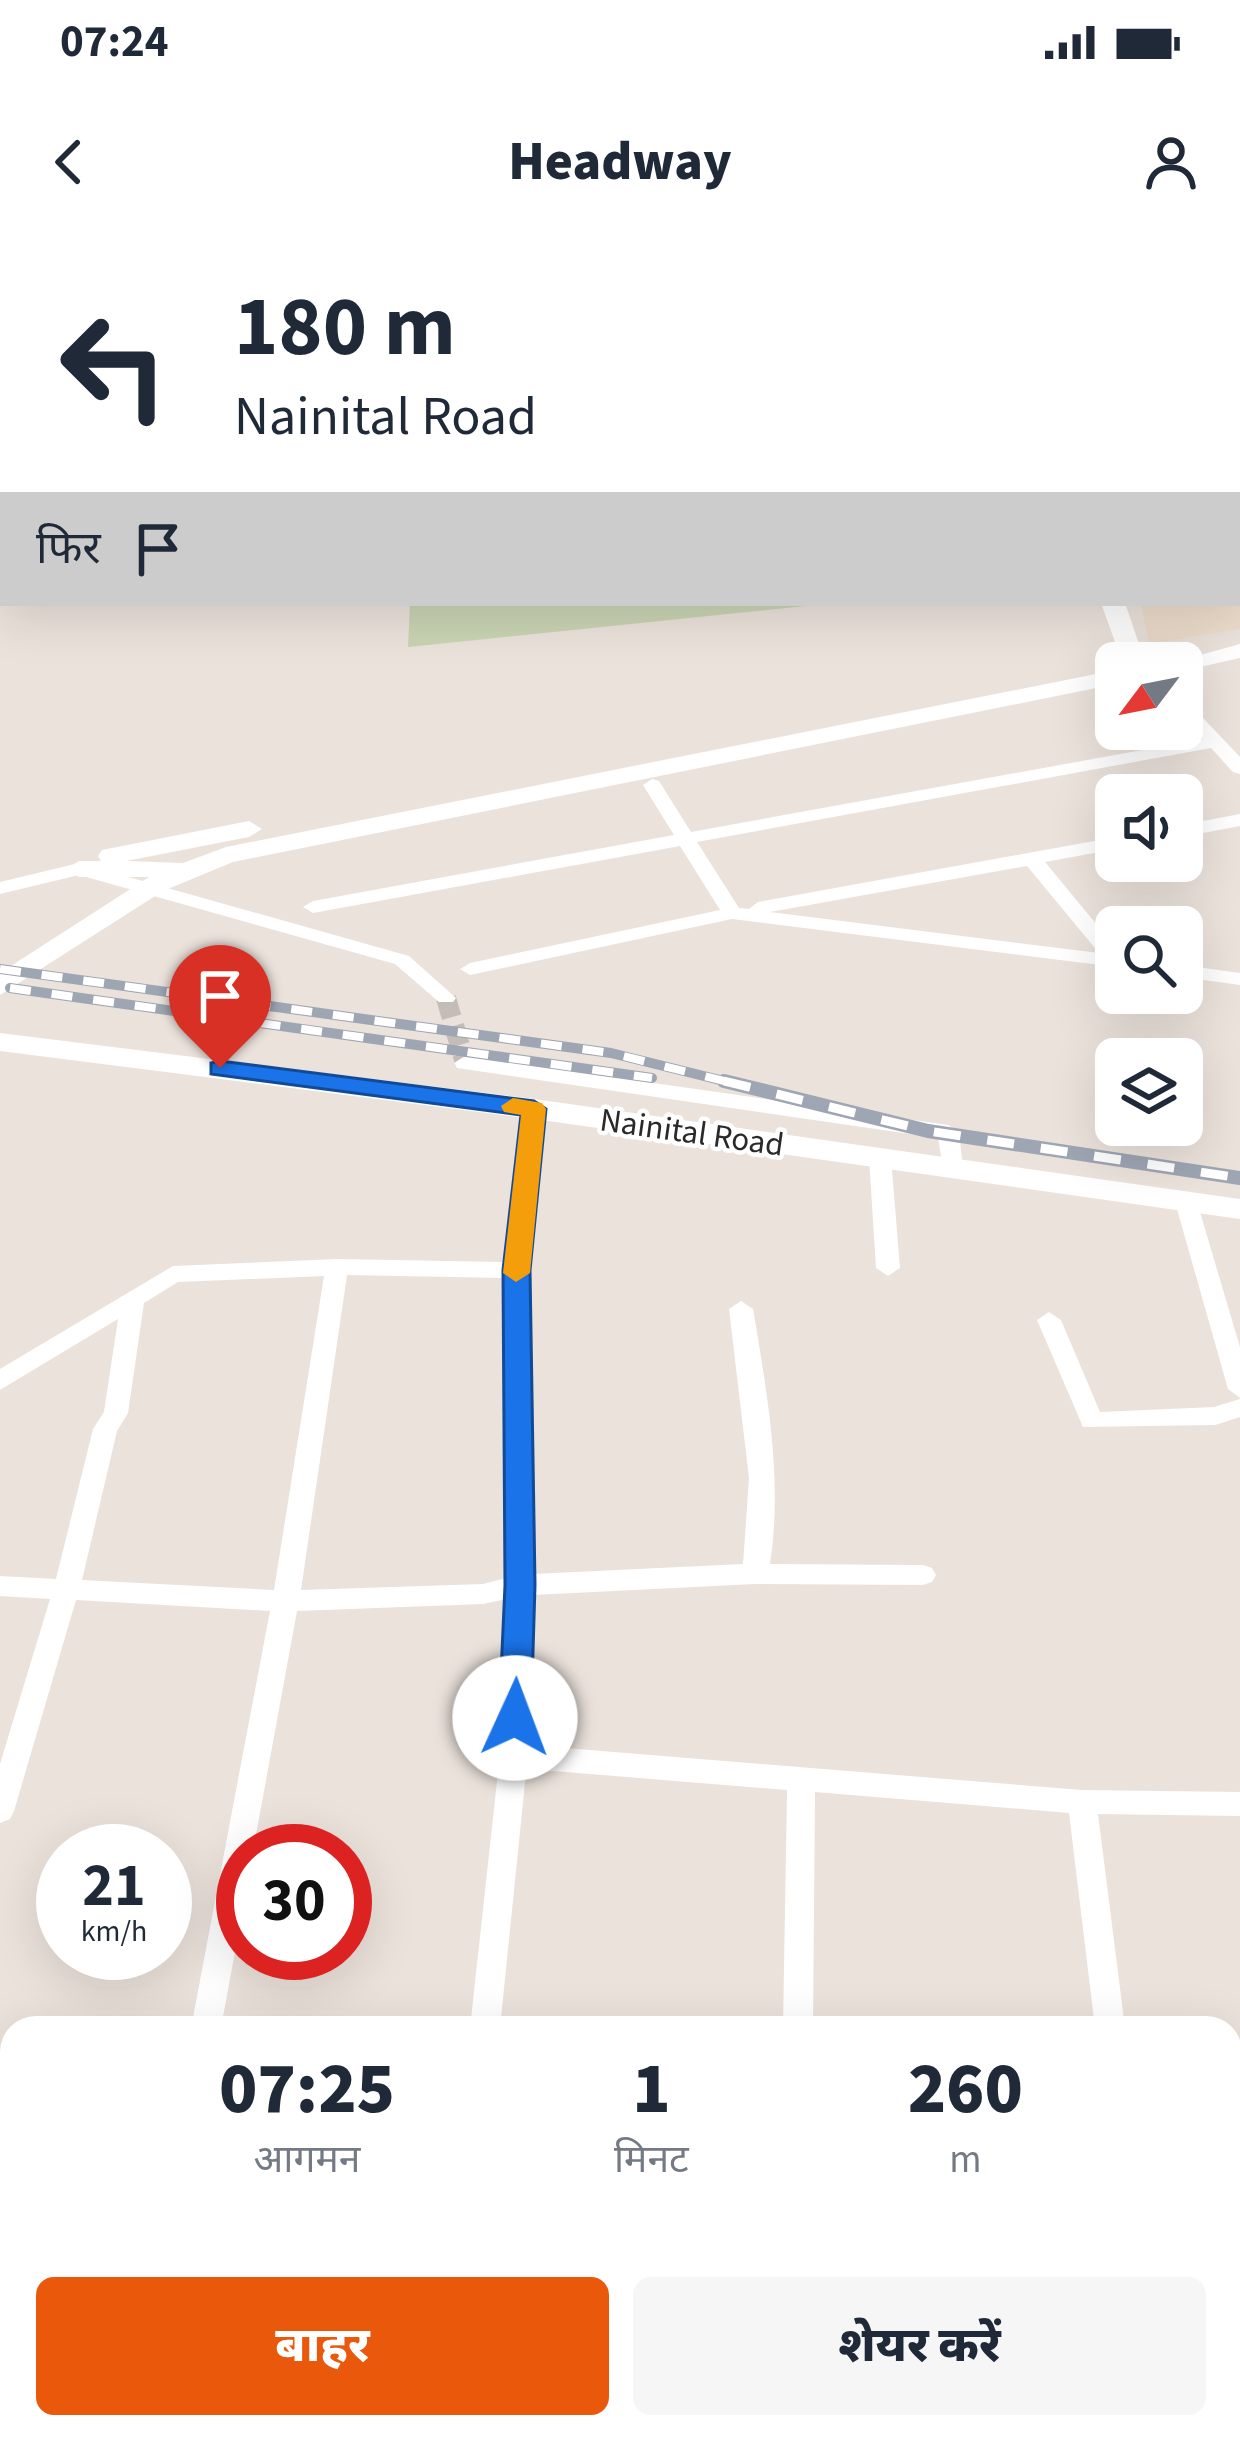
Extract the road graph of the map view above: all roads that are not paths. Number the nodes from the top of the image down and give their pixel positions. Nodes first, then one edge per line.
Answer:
1 (1114, 606) edge
2 (1127, 642) edge
3 (1240, 651) edge
4 (1203, 659) edge
5 (1095, 678) edge
6 (1095, 681) edge
7 (1095, 689) edge
8 (1203, 729) edge
9 (1215, 742) junction
10 (1240, 768) edge
11 (652, 785) junction
12 (1240, 820) edge
13 (1203, 827) edge
14 (687, 836) junction
15 (1095, 847) edge
16 (1032, 859) junction
17 (80, 869) junction
18 (0, 889) edge
19 (313, 907) dead end
20 (733, 913) junction
21 (1095, 936) edge
22 (1095, 958) edge
23 (470, 969) dead end
24 (1203, 974) edge
25 (1240, 979) edge
26 (0, 986) edge
27 (446, 998) tunnel mouth
28 (0, 1042) edge
29 (465, 1064) dead end
30 (534, 1109) junction
31 (880, 1158) junction
32 (952, 1168) junction
33 (1186, 1202) junction
34 (1240, 1210) edge
35 (337, 1267) junction
36 (887, 1268) dead end
37 (516, 1270) junction
38 (132, 1303) junction
39 (741, 1309) dead end
40 (1049, 1320) dead end
41 (0, 1381) edge
42 (1240, 1389) edge
43 (1240, 1408) edge
44 (754, 1574) junction
45 (923, 1575) dead end
46 (520, 1585) junction
47 (0, 1586) edge
48 (66, 1590) junction
49 (286, 1600) junction
50 (513, 1763) junction
51 (801, 1781) junction
52 (1082, 1802) junction
53 (1240, 1804) edge
54 (0, 1811) edge
55 (208, 2016) edge
56 (486, 2016) edge
57 (798, 2016) edge
58 (1109, 2016) edge

1 - 2 street
3 - 4 street
5 - 17 street
6 - 26 street
7 - 11 street
8 - 9 street
9 - 10 street
9 - 14 street
11 - 14 street
11 - 17 street
12 - 13 street
14 - 19 street
14 - 20 street
15 - 16 street
16 - 20 street
16 - 21 street
17 - 18 street
17 - 27 street
20 - 22 street
20 - 23 street
24 - 25 street
28 - 30 street, Nainital Road
29 - 32 street
30 - 31 street, Nainital Road
30 - 37 street
31 - 32 street, Nainital Road
31 - 36 street
32 - 33 street, Nainital Road
33 - 34 street, Nainital Road
33 - 42 street
35 - 37 street
35 - 38 street
35 - 49 street
37 - 46 street
38 - 41 street
38 - 48 street
39 - 44 street
40 - 43 street
44 - 45 street
44 - 46 street
46 - 49 street
46 - 50 street
47 - 48 street
48 - 49 street
48 - 54 street
49 - 55 street
50 - 51 street
50 - 56 street
51 - 52 street
51 - 57 street
52 - 53 street
52 - 58 street

